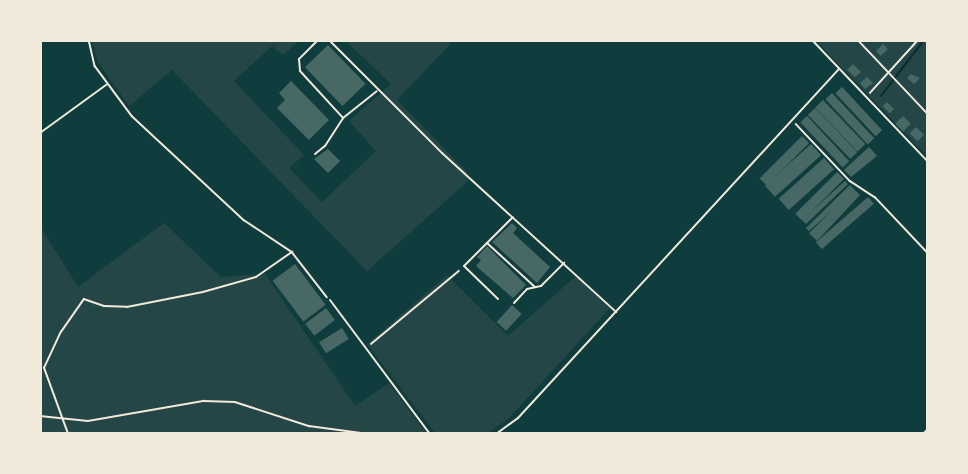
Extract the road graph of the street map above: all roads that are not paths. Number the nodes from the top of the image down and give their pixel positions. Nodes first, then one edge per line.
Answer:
1 (318, 40) edge
2 (330, 40) edge
3 (812, 40) edge
4 (839, 69) junction
5 (377, 91) junction
6 (343, 118) junction
7 (315, 154) dead end
8 (927, 162) edge
9 (513, 217) junction
10 (488, 243) junction
11 (564, 263) junction
12 (535, 287) junction
13 (498, 299) dead end
14 (330, 300) road end
15 (514, 303) dead end
16 (616, 312) junction
17 (430, 434) edge
18 (496, 434) edge

1 - 6 lane
2 - 5 lane
3 - 4 lane
4 - 8 lane
4 - 16 lane
5 - 6 lane
5 - 9 lane
6 - 7 lane
9 - 10 lane
9 - 11 lane
10 - 12 lane
10 - 13 lane
11 - 12 lane
11 - 16 lane
12 - 15 lane
14 - 17 lane
16 - 18 lane

